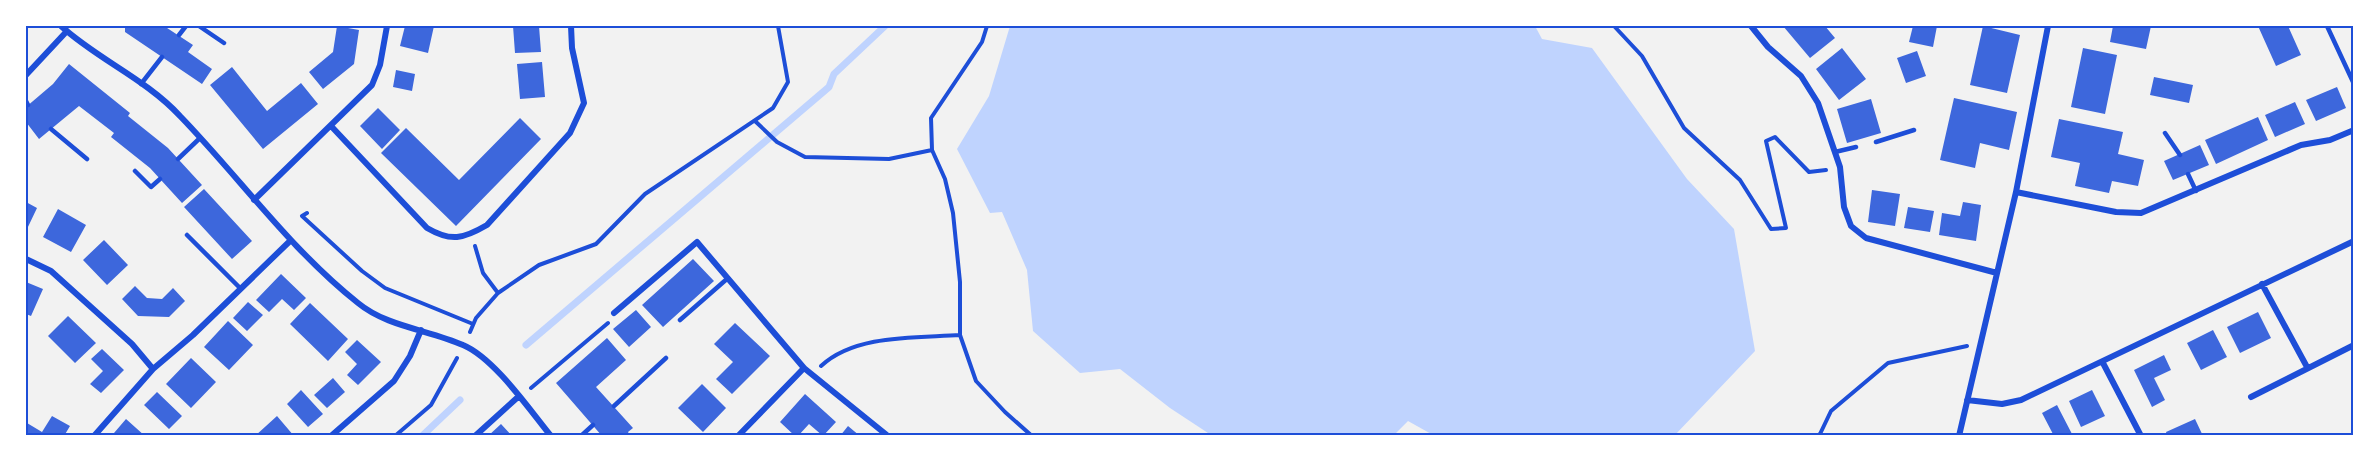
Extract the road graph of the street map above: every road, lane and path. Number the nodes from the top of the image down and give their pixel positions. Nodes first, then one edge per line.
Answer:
1 (60, 26) edge
2 (186, 26) edge
3 (199, 26) edge
4 (387, 26) edge
5 (571, 26) edge
6 (778, 26) edge
7 (987, 26) edge
8 (1614, 26) edge
9 (1751, 26) edge
10 (2048, 26) edge
11 (2327, 26) edge
12 (67, 32) junction
13 (179, 35) dead end
14 (224, 43) dead end
15 (162, 57) dead end
16 (26, 75) edge
17 (141, 84) junction
18 (2354, 84) edge
19 (755, 122) junction
20 (331, 126) junction
21 (51, 129) dead end
22 (2354, 129) edge
23 (1914, 130) dead end
24 (2165, 133) dead end
25 (200, 138) junction
26 (1876, 142) dead end
27 (1856, 147) dead end
28 (932, 150) junction
29 (1835, 152) junction
30 (2180, 155) dead end
31 (87, 159) dead end
32 (178, 159) dead end
33 (1840, 167) junction
34 (135, 171) dead end
35 (2188, 174) dead end
36 (160, 179) dead end
37 (2196, 191) junction
38 (2016, 192) junction
39 (254, 200) junction
40 (307, 213) dead end
41 (472, 234) junction
42 (187, 235) dead end
43 (290, 241) junction
44 (2354, 241) edge
45 (26, 260) edge
46 (1996, 273) junction
47 (728, 278) junction
48 (2262, 284) junction
49 (241, 289) junction
50 (498, 293) junction
51 (614, 314) joint
52 (680, 320) dead end
53 (473, 324) junction
54 (421, 330) junction
55 (960, 335) junction
56 (1980, 344) junction
57 (465, 345) junction
58 (2354, 345) edge
59 (666, 357) dead end
60 (2103, 363) junction
61 (2307, 367) junction
62 (804, 368) junction
63 (153, 369) junction
64 (812, 375) junction
65 (518, 397) junction
66 (2251, 397) dead end
67 (1967, 400) junction
68 (614, 406) dead end
69 (592, 425) dead end
70 (94, 435) edge
71 (331, 435) edge
72 (395, 435) edge
73 (475, 435) edge
74 (551, 435) edge
75 (581, 435) edge
76 (738, 435) edge
77 (888, 435) edge
78 (1032, 435) edge
79 (1817, 435) edge
80 (1959, 435) edge
81 (2141, 435) edge

1 - 12 street
2 - 13 lane
3 - 14 lane
4 - 20 street
5 - 41 street
6 - 19 path
7 - 28 path
8 - 33 path
9 - 29 street
10 - 38 street
11 - 18 lane
12 - 16 street
12 - 17 street
15 - 17 lane
17 - 25 street
19 - 28 path
19 - 50 path
20 - 39 street
20 - 41 street
21 - 31 lane
22 - 37 street
23 - 26 lane
24 - 30 lane
25 - 32 lane
25 - 39 street
27 - 29 lane
28 - 55 path
29 - 33 street
33 - 46 street
34 - 36 lane
35 - 37 lane
37 - 38 street
38 - 46 street
39 - 43 street
40 - 53 path
41 - 50 path
42 - 49 lane
43 - 49 street
43 - 54 street
44 - 48 street
45 - 63 street
46 - 56 street
47 - 51 street
47 - 52 lane
47 - 62 street
48 - 60 street
48 - 61 street
49 - 63 street
50 - 53 path
51 - 65 path
53 - 57 path
54 - 57 street
54 - 71 street
55 - 64 path
55 - 78 path
56 - 67 street
56 - 79 path
57 - 65 street
57 - 72 path
58 - 61 street
59 - 68 lane
60 - 67 street
60 - 81 street
61 - 66 street
62 - 64 street
62 - 76 street
63 - 70 street
64 - 77 street
65 - 73 street
65 - 74 street
67 - 80 street
69 - 75 lane

